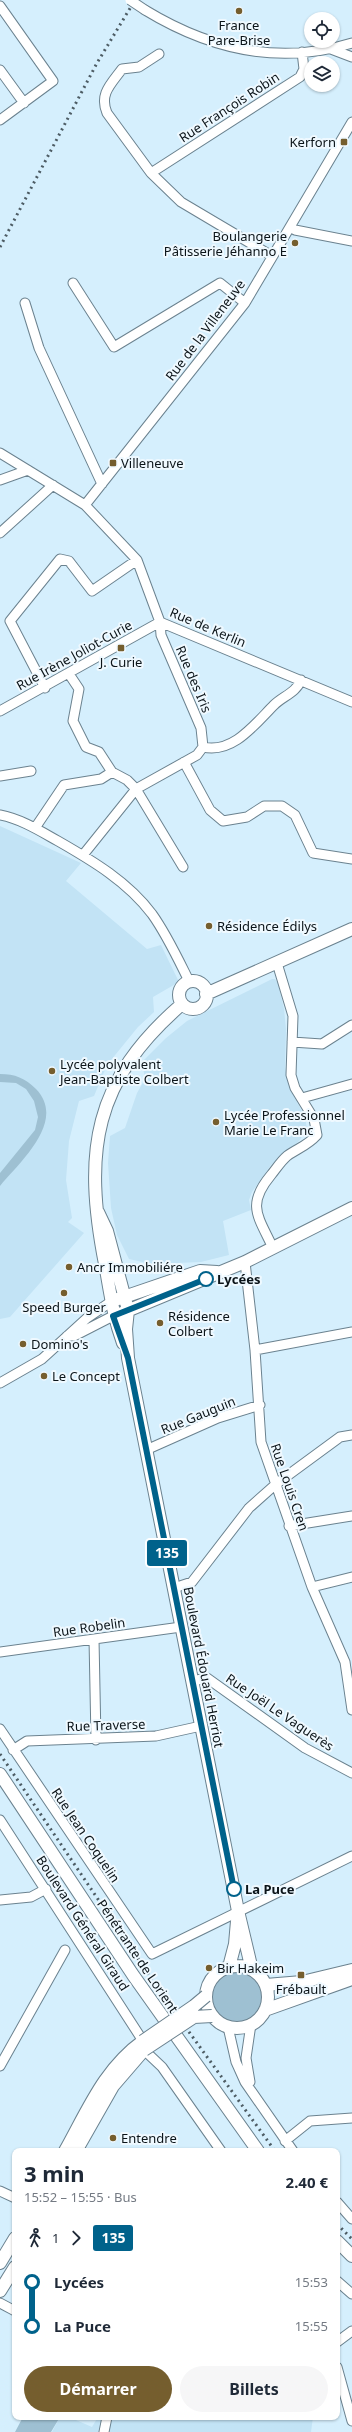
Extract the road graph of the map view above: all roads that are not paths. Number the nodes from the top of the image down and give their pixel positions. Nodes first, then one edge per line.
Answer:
1 (130, 0) edge
2 (0, 6) edge
3 (352, 43) edge
4 (331, 50) junction
5 (302, 52) junction
6 (159, 54) dead end
7 (352, 57) edge
8 (0, 70) edge
9 (24, 103) junction
10 (0, 120) edge
11 (352, 122) edge
12 (151, 173) junction
13 (290, 227) junction
14 (352, 241) edge
15 (272, 256) junction
16 (73, 283) dead end
17 (25, 303) dead end
18 (245, 303) junction
19 (0, 453) edge
20 (28, 470) junction
21 (0, 480) edge
22 (102, 484) junction
23 (53, 486) junction
24 (85, 505) junction
25 (0, 533) edge
26 (137, 560) junction
27 (160, 622) junction
28 (69, 674) junction
29 (301, 680) junction
30 (45, 688) junction
31 (352, 702) edge
32 (0, 711) edge
33 (203, 747) junction
34 (184, 762) junction
35 (31, 771) dead end
36 (112, 772) junction
37 (0, 776) edge
38 (136, 789) junction
39 (0, 815) edge
40 (35, 828) junction
41 (83, 855) junction
42 (352, 859) edge
43 (183, 867) dead end
44 (352, 928) edge
45 (277, 963) junction
46 (189, 982) junction
47 (206, 994) junction
48 (182, 1004) junction
49 (352, 1025) edge
50 (292, 1042) junction
51 (352, 1084) edge
52 (302, 1098) junction
53 (352, 1208) edge
54 (98, 1212) junction
55 (273, 1248) junction
56 (245, 1262) junction
57 (220, 1273) junction
58 (124, 1296) junction
59 (112, 1301) junction
60 (128, 1310) junction
61 (113, 1316) junction
62 (352, 1332) edge
63 (66, 1336) junction
64 (256, 1350) junction
65 (128, 1358) junction
66 (0, 1383) edge
67 (260, 1405) junction
68 (352, 1435) edge
69 (146, 1450) junction
70 (276, 1484) junction
71 (352, 1516) edge
72 (289, 1526) junction
73 (352, 1577) edge
74 (312, 1587) junction
75 (174, 1588) junction
76 (181, 1627) junction
77 (94, 1639) junction
78 (0, 1652) edge
79 (348, 1661) edge
80 (192, 1681) junction
81 (352, 1710) edge
82 (201, 1726) junction
83 (0, 1729) edge
84 (96, 1740) junction
85 (13, 1750) junction
86 (352, 1773) edge
87 (0, 1774) edge
88 (0, 1820) edge
89 (352, 1856) edge
90 (46, 1889) junction
91 (0, 1900) edge
92 (238, 1912) junction
93 (65, 1950) dead end
94 (229, 1967) junction
95 (252, 1970) junction
96 (352, 1970) edge
97 (352, 1979) edge
98 (266, 1985) junction
99 (206, 1996) junction
100 (265, 2010) junction
101 (212, 2016) junction
102 (251, 2024) junction
103 (228, 2027) junction
104 (144, 2045) junction
105 (0, 2066) edge
106 (253, 2095) junction
107 (352, 2118) edge
108 (285, 2141) junction
109 (67, 2148) edge
110 (78, 2148) edge
111 (219, 2148) edge
112 (256, 2148) edge
113 (291, 2148) edge
114 (0, 2191) edge
115 (12, 2197) edge
116 (340, 2205) edge
117 (352, 2219) edge
118 (12, 2243) edge
119 (340, 2244) edge
120 (352, 2256) edge
121 (0, 2263) edge
122 (12, 2272) edge
123 (340, 2284) edge
124 (0, 2291) edge
125 (352, 2294) edge
126 (0, 2303) edge
127 (12, 2309) edge
128 (352, 2331) edge
129 (340, 2340) edge
130 (340, 2378) edge
131 (106, 2420) edge
132 (352, 2421) edge
133 (104, 2432) edge

1 - 5 street, bridge
2 - 9 street
3 - 4 street
4 - 5 street
4 - 7 street
5 - 12 street, Rue François Robin
6 - 12 street
8 - 9 street
9 - 10 street
11 - 13 street, Rue de la Villeneuve
12 - 15 street
13 - 14 street
13 - 15 street, Rue de la Villeneuve
15 - 18 street, Rue de la Villeneuve
16 - 18 street
17 - 22 street
18 - 22 street, Rue de la Villeneuve
19 - 20 street, Rue de Kerlin
20 - 21 street
20 - 23 street, Rue de Kerlin
22 - 24 street, Rue de la Villeneuve
23 - 24 street, Rue de Kerlin
23 - 25 street
24 - 26 street, Rue de Kerlin
26 - 27 street, Rue de Kerlin
26 - 30 street
27 - 28 street, Rue Irène Joliot-Curie
27 - 29 street, Rue de Kerlin
27 - 33 street, Rue des Iris
28 - 30 street, Rue Irène Joliot-Curie
28 - 36 street
29 - 31 street, Rue de Kerlin
29 - 33 street
30 - 32 street, Rue Irène Joliot-Curie
33 - 34 street
34 - 38 street
34 - 42 street
35 - 37 street
36 - 38 street
36 - 40 street
38 - 41 street
38 - 43 street
39 - 40 street
40 - 41 street
41 - 46 street
44 - 45 main road
45 - 47 main road
45 - 50 street
46 - 47 main road
46 - 48 main road
47 - 48 main road
48 - 54 main road
49 - 50 street
50 - 52 street
51 - 52 street
52 - 55 street
53 - 55 main road
54 - 58 main road, Boulevard Édouard Herriot
54 - 59 main road, Boulevard Édouard Herriot
55 - 56 main road
56 - 57 main road
56 - 64 street, Rue Louis Cren
57 - 58 main road
57 - 60 main road
58 - 59 main road
58 - 60 main road, Boulevard Édouard Herriot
59 - 60 main road
59 - 61 main road, Boulevard Édouard Herriot
59 - 63 street
60 - 61 main road
60 - 65 main road, Boulevard Édouard Herriot
61 - 63 street
61 - 65 main road, Boulevard Édouard Herriot
62 - 64 street
63 - 66 street
64 - 67 street, Rue Louis Cren
65 - 69 main road, Boulevard Édouard Herriot
67 - 69 street, Rue Gauguin
67 - 70 street, Rue Louis Cren
68 - 70 street
69 - 75 main road, Boulevard Édouard Herriot
70 - 72 street, Rue Louis Cren
70 - 75 street
71 - 72 street
72 - 74 street, Rue Louis Cren
73 - 74 street
74 - 79 street, Rue Louis Cren
75 - 76 main road, Boulevard Édouard Herriot
76 - 77 street, Rue Robelin
76 - 80 main road, Boulevard Édouard Herriot
77 - 78 street, Rue Robelin
77 - 84 street
79 - 81 street, Rue Louis Cren
80 - 82 main road, Boulevard Édouard Herriot
80 - 86 street, Rue Joël Le Vaguerès
82 - 84 street, Rue Traverse
82 - 92 main road, Boulevard Édouard Herriot
83 - 85 street, Rue Jean Coquelin
84 - 85 street, Rue Traverse
85 - 92 street, Rue Jean Coquelin
87 - 112 main road, Pénétrante de Lorient
88 - 90 street, Boulevard Général Giraud
89 - 92 street
90 - 91 street
90 - 104 street, Boulevard Général Giraud
92 - 94 main road, Boulevard Édouard Herriot
92 - 95 main road, Boulevard Édouard Herriot
93 - 105 street
94 - 95 main road
94 - 99 main road
95 - 98 main road
96 - 98 main road
97 - 100 main road
98 - 100 main road
99 - 101 main road
99 - 104 main road, bridge
100 - 102 main road
101 - 103 main road
101 - 104 main road, bridge
102 - 103 main road
102 - 106 street
103 - 106 street
104 - 109 main road
104 - 110 main road
104 - 111 street, Boulevard Général Giraud
106 - 108 street
107 - 108 street
108 - 113 street
114 - 115 street
116 - 117 street
118 - 121 main road
119 - 120 main road
122 - 124 main road
123 - 125 street
126 - 127 street
128 - 129 street
130 - 132 street
131 - 133 street

